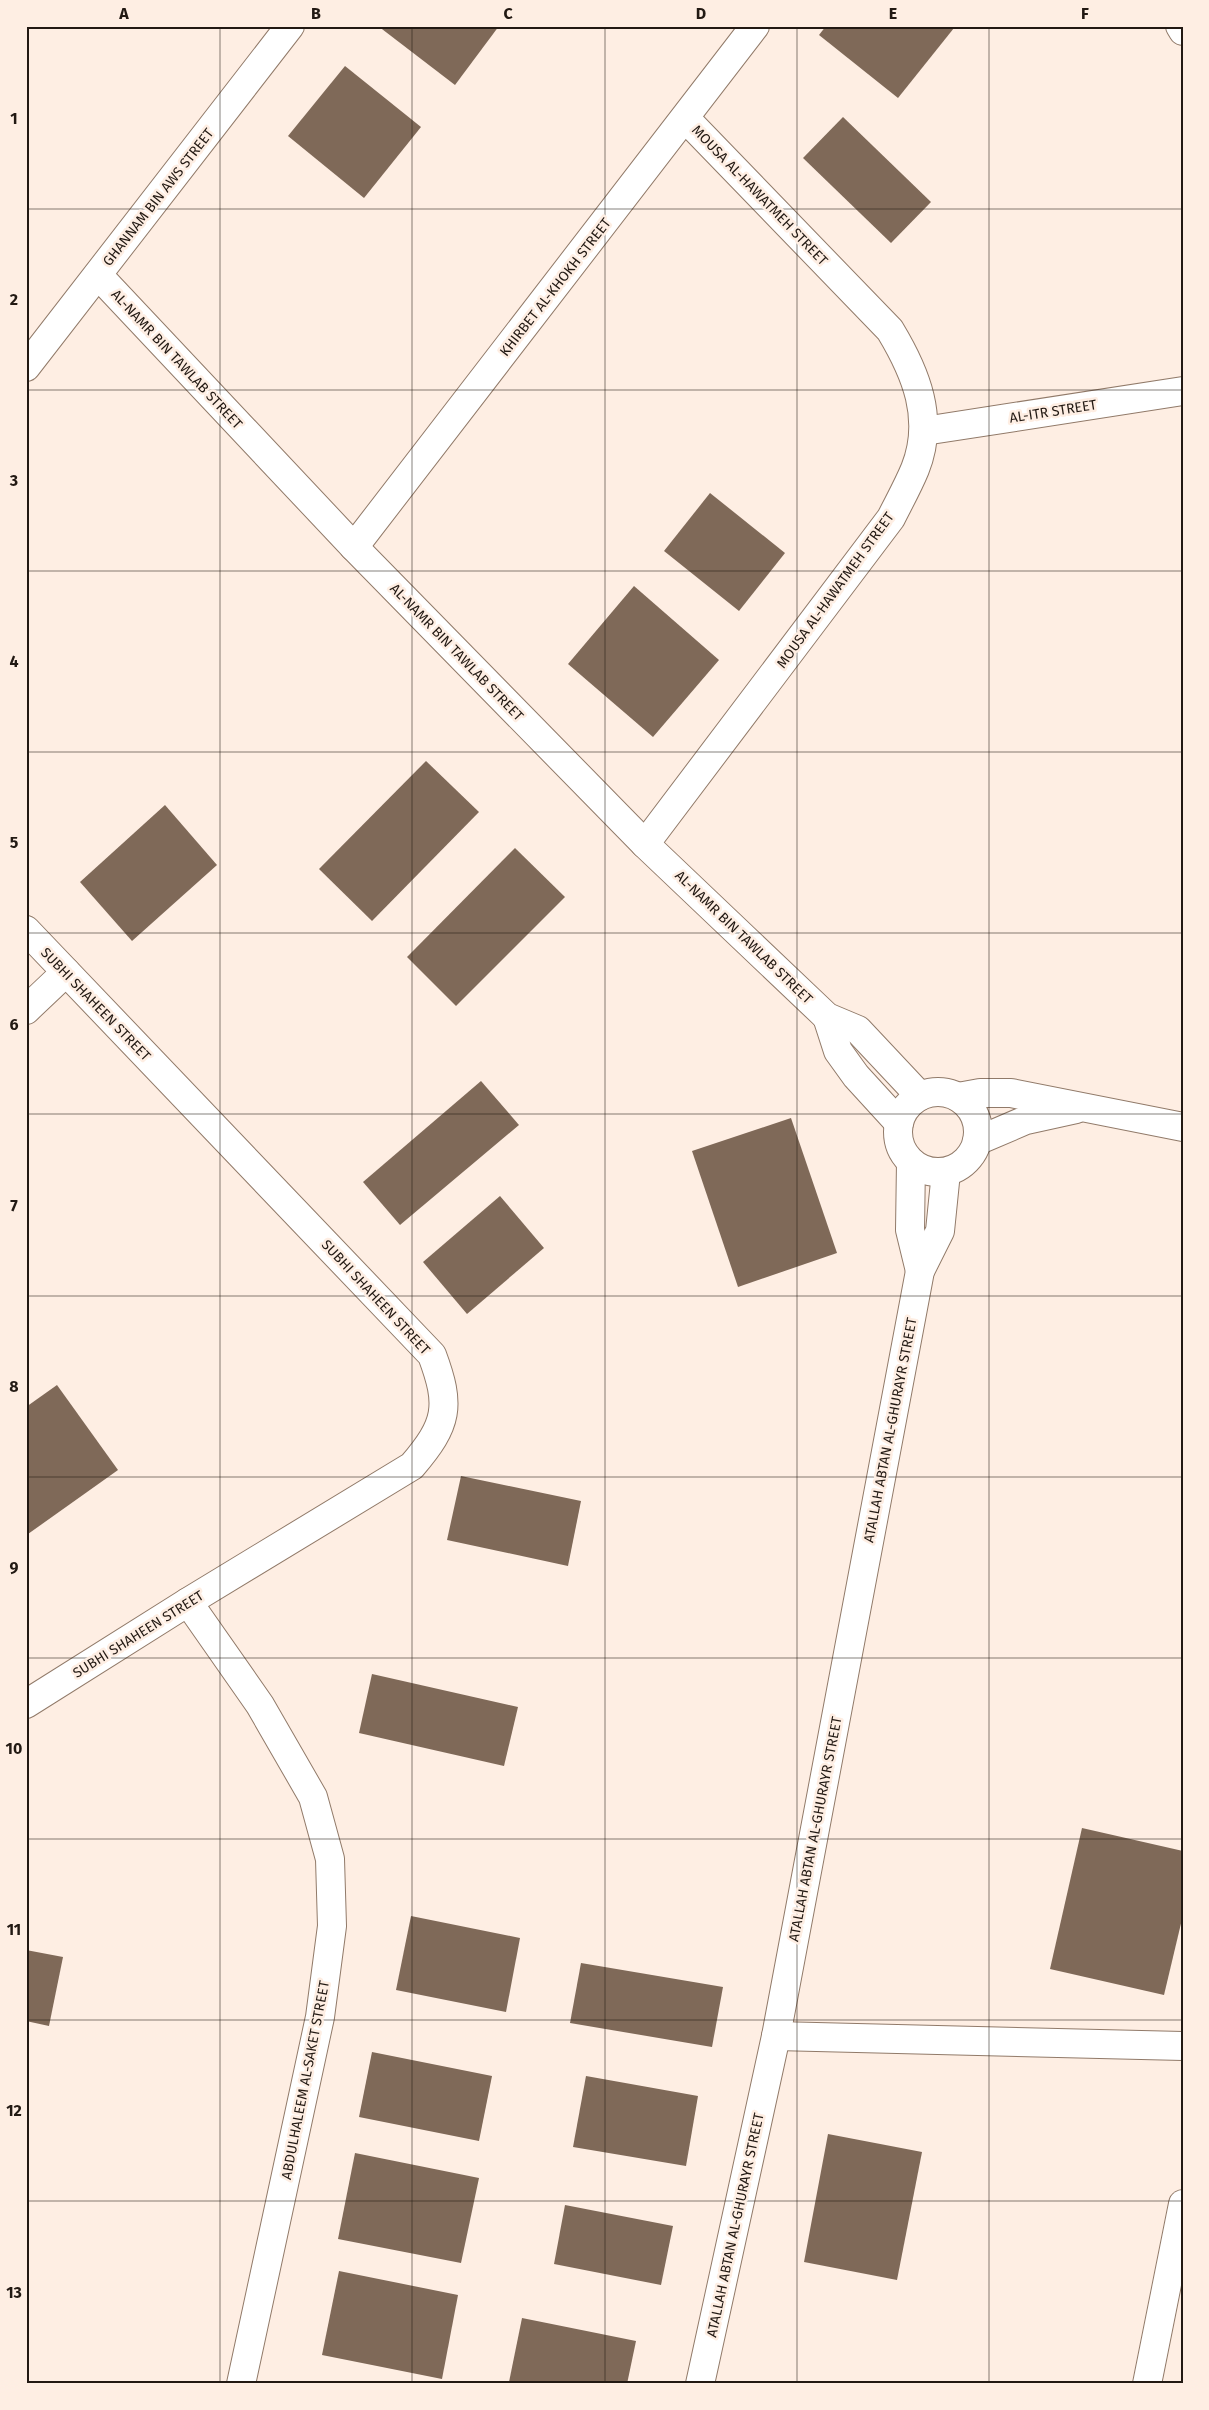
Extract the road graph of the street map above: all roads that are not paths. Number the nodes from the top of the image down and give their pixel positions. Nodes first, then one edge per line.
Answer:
1 (290, 26) edge
2 (755, 26) edge
3 (1180, 26) edge
4 (1183, 31) edge
5 (686, 118) junction
6 (98, 275) junction
7 (26, 367) edge
8 (1183, 392) edge
9 (924, 431) junction
10 (354, 547) junction
11 (645, 844) junction
12 (26, 930) edge
13 (66, 972) junction
14 (26, 1010) edge
15 (827, 1017) junction
16 (920, 1096) junction
17 (958, 1097) junction
18 (1082, 1108) junction
19 (899, 1123) junction
20 (1183, 1127) edge
21 (977, 1141) junction
22 (911, 1162) junction
23 (946, 1172) junction
24 (920, 1271) junction
25 (188, 1602) junction
26 (26, 1704) edge
27 (776, 2036) junction
28 (1183, 2046) edge
29 (1183, 2204) edge
30 (1179, 2244) edge
31 (241, 2384) edge
32 (700, 2384) edge
33 (1148, 2384) edge

1 - 6 street, GHANNAM BIN AWS STREET
2 - 5 street, KHIRBET AL-KHOKH STREET
3 - 4 street
5 - 9 street, MOUSA AL-HAWATMEH STREET
5 - 10 street, KHIRBET AL-KHOKH STREET
6 - 7 street, GHANNAM BIN AWS STREET
6 - 10 street, AL-NAMR BIN TAWLAB STREET
8 - 9 street, AL-ITR STREET
9 - 11 street, MOUSA AL-HAWATMEH STREET
10 - 11 street, AL-NAMR BIN TAWLAB STREET
11 - 15 street, AL-NAMR BIN TAWLAB STREET
12 - 13 street, SUBHI SHAHEEN STREET
13 - 14 street
13 - 25 street, SUBHI SHAHEEN STREET
15 - 16 street, AL-NAMR BIN TAWLAB STREET
15 - 19 street, AL-NAMR BIN TAWLAB STREET
16 - 17 street
16 - 19 street
17 - 18 street
17 - 21 street
18 - 20 street
18 - 21 street
19 - 22 street
21 - 23 street
22 - 23 street
22 - 24 street, ATALLAH ABTAN AL-GHURAYR STREET
23 - 24 street, ATALLAH ABTAN AL-GHURAYR STREET
24 - 27 street, ATALLAH ABTAN AL-GHURAYR STREET
25 - 26 street, SUBHI SHAHEEN STREET
25 - 31 street, ABDULHALEEM AL-SAKET STREET
27 - 28 street
27 - 32 street, ATALLAH ABTAN AL-GHURAYR STREET
29 - 30 street
30 - 33 street

